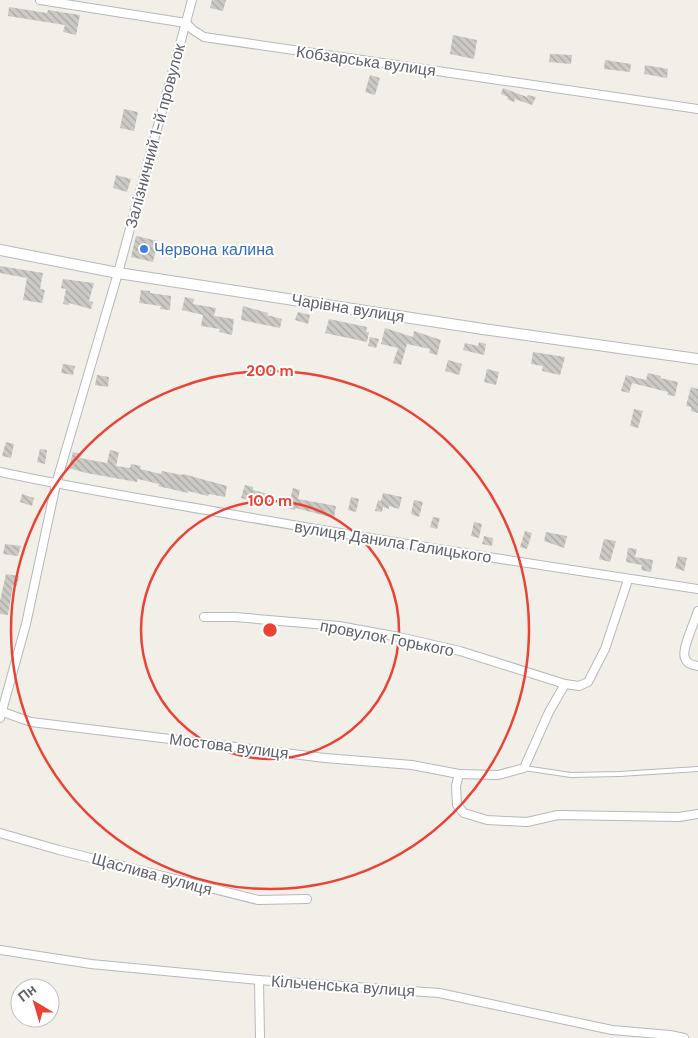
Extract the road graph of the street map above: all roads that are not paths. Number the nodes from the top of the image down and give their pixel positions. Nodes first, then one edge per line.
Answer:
1 (40, 0) edge
2 (192, 0) edge
3 (186, 23) junction
4 (698, 109) edge
5 (0, 250) edge
6 (118, 273) junction
7 (698, 359) edge
8 (0, 472) edge
9 (56, 484) junction
10 (628, 580) junction
11 (698, 590) edge
12 (698, 611) edge
13 (204, 617) dead end
14 (698, 666) edge
15 (565, 684) junction
16 (1, 713) edge
17 (524, 768) junction
18 (698, 768) edge
19 (460, 774) junction
20 (698, 814) edge
21 (0, 833) edge
22 (307, 899) dead end
23 (0, 950) edge
24 (259, 980) junction
25 (260, 1038) edge
26 (684, 1038) edge

1 - 3 street, Кобзарська вулиця
2 - 3 street, Залізничний 1-й провулок
3 - 4 street, Кобзарська вулиця
3 - 6 street, Залізничний 1-й провулок
5 - 6 street, Чарівна вулиця
6 - 7 street, Чарівна вулиця
6 - 9 street, Залізничний 1-й провулок
8 - 9 street, вулиця Данила Галицького
9 - 10 street, вулиця Данила Галицького
9 - 16 street, Залізничний 1-й провулок
10 - 11 street, вулиця Данила Галицького
10 - 15 street
12 - 14 street
13 - 15 street, провулок Горького
15 - 17 street
16 - 19 street, Мостова вулиця
17 - 18 lane, Мостова вулиця
17 - 19 street, Мостова вулиця
19 - 20 street
21 - 22 street, Щаслива вулиця
23 - 24 street, Кільченська вулиця
24 - 25 street
24 - 26 street, Кільченська вулиця

